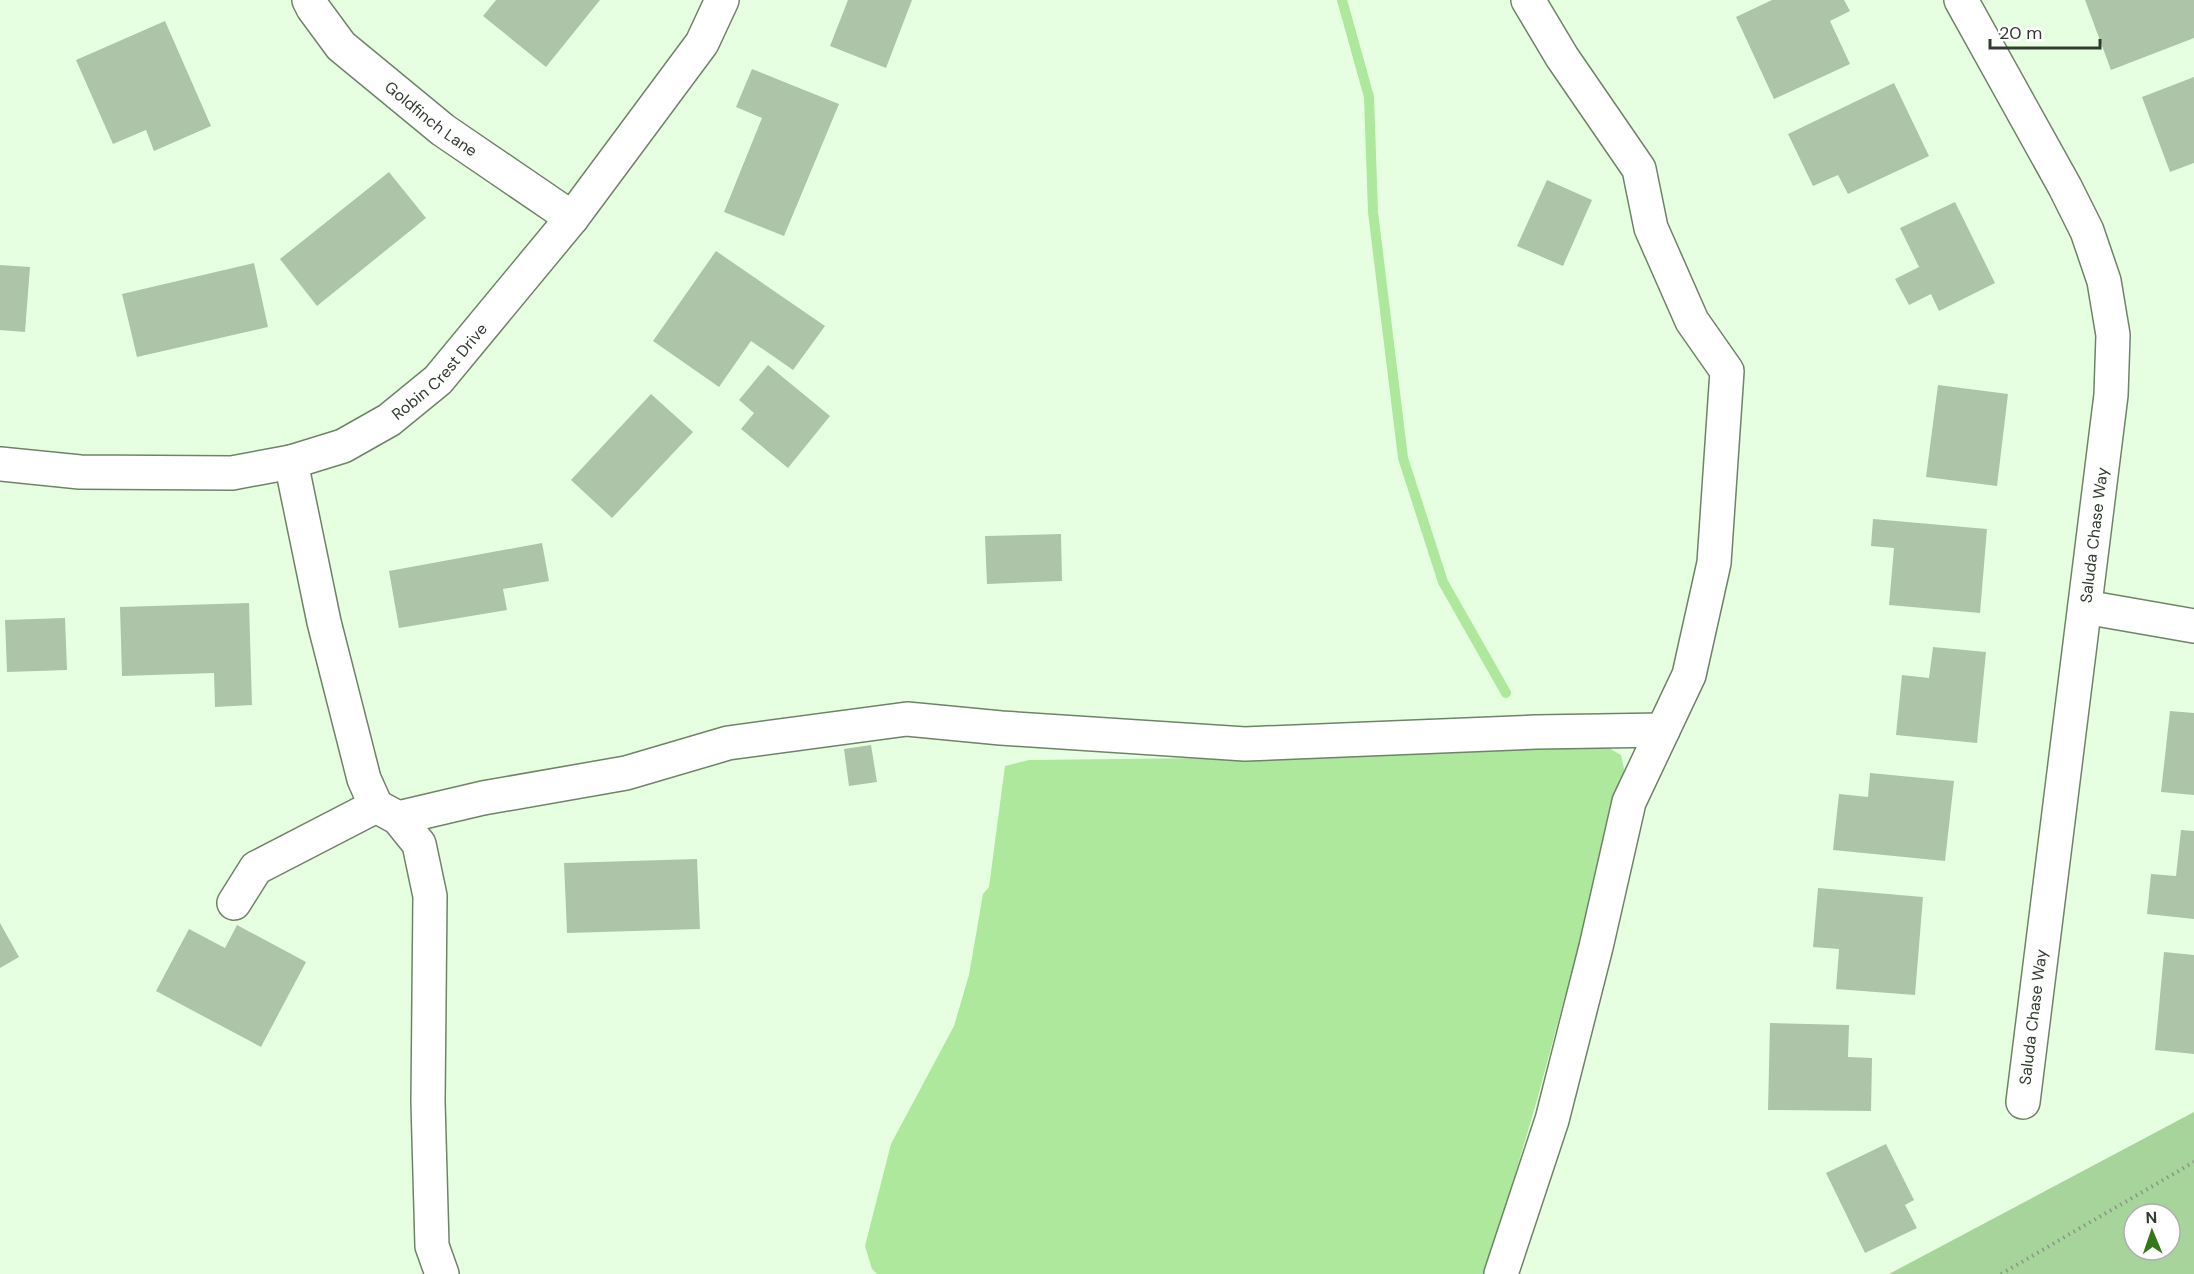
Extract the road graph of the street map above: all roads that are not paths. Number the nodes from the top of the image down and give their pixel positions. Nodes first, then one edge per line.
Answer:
1 (309, 0) edge
2 (722, 0) edge
3 (1528, 0) edge
4 (1960, 0) edge
5 (572, 218) junction
6 (291, 462) junction
7 (0, 464) edge
8 (2085, 607) junction
9 (2194, 626) edge
10 (1663, 730) junction
11 (387, 812) junction
12 (234, 903) dead end
13 (2023, 1102) dead end
14 (442, 1274) edge
15 (1501, 1274) edge

1 - 5 street, Goldfinch Lane
2 - 5 street, Robin Crest Drive
3 - 10 street
4 - 8 street, Saluda Chase Way
5 - 6 street, Robin Crest Drive
6 - 7 street, Robin Crest Drive
6 - 11 street
8 - 9 street
8 - 13 street, Saluda Chase Way
10 - 11 street
10 - 15 street
11 - 12 street
11 - 14 street

